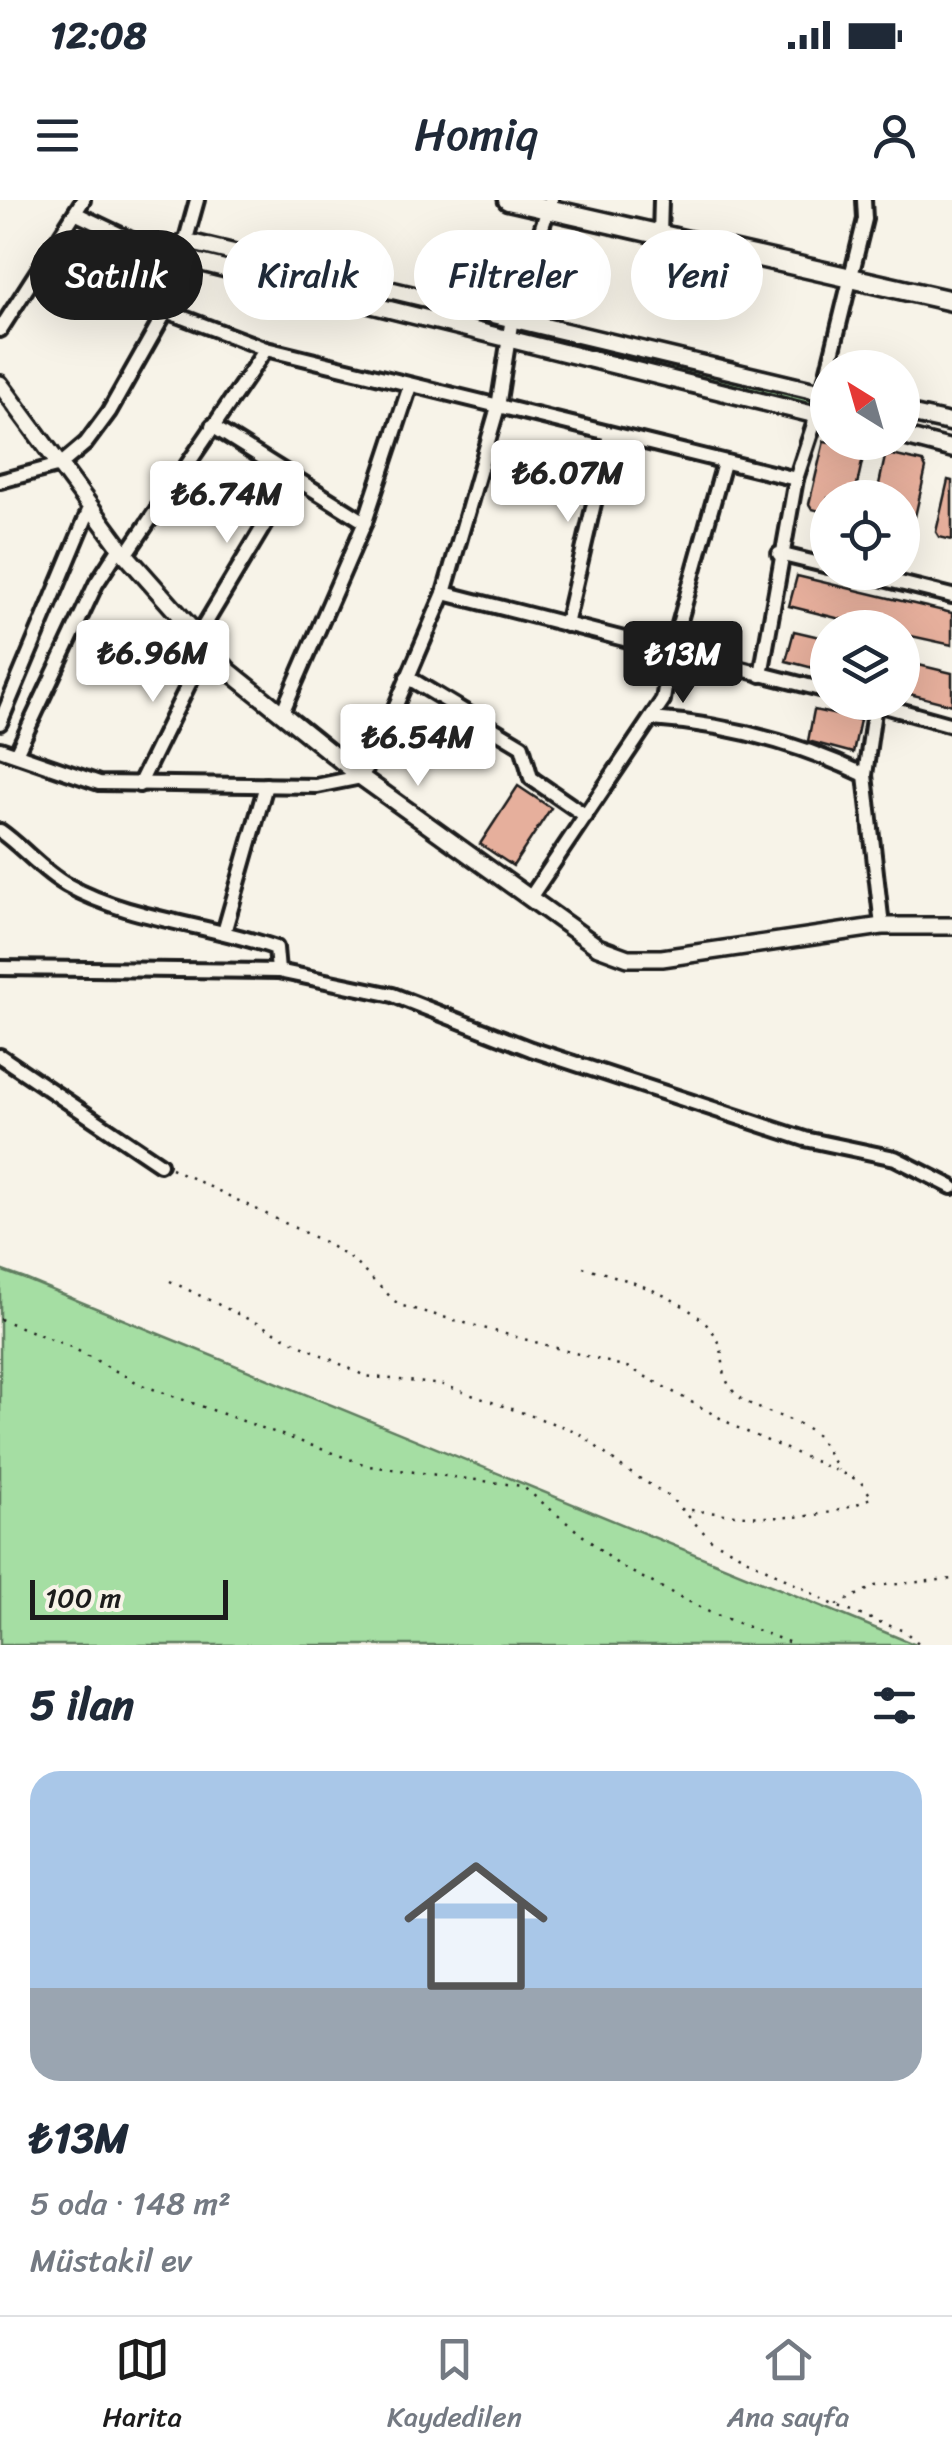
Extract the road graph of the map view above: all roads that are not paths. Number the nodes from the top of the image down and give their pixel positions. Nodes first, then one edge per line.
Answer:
1 (197, 200) edge
2 (508, 200) edge
3 (661, 200) edge
4 (864, 200) edge
5 (544, 204) edge
6 (80, 207) edge
7 (123, 230) edge
8 (188, 230) edge
9 (537, 230) edge
10 (638, 230) edge
11 (660, 230) edge
12 (203, 244) edge
13 (763, 259) edge
14 (203, 266) edge
15 (850, 278) junction
16 (414, 295) edge
17 (952, 301) edge
18 (161, 320) edge
19 (190, 320) edge
20 (512, 320) edge
21 (520, 320) edge
22 (0, 330) edge
23 (509, 338) junction
24 (266, 349) junction
25 (834, 350) edge
26 (0, 384) edge
27 (410, 386) junction
28 (810, 391) edge
29 (498, 406) junction
30 (810, 413) edge
31 (920, 416) edge
32 (952, 424) edge
33 (212, 426) junction
34 (610, 434) junction
35 (920, 441) edge
36 (810, 445) edge
37 (952, 449) edge
38 (724, 462) junction
39 (60, 465) junction
40 (293, 477) junction
41 (796, 479) junction
42 (0, 482) edge
43 (90, 508) junction
44 (365, 522) junction
45 (123, 551) junction
46 (780, 554) junction
47 (810, 562) edge
48 (920, 588) edge
49 (444, 593) junction
50 (952, 596) edge
51 (566, 626) junction
52 (202, 641) junction
53 (671, 653) junction
54 (761, 675) junction
55 (408, 678) junction
56 (810, 687) edge
57 (282, 713) junction
58 (920, 716) edge
59 (652, 719) junction
60 (870, 720) edge
61 (0, 723) edge
62 (952, 725) edge
63 (0, 748) edge
64 (16, 754) junction
65 (865, 775) junction
66 (361, 776) junction
67 (139, 784) junction
68 (266, 785) junction
69 (586, 816) junction
70 (0, 830) edge
71 (530, 898) junction
72 (882, 926) junction
73 (952, 926) edge
74 (225, 930) junction
75 (0, 968) edge
76 (278, 970) junction
77 (0, 1056) edge
78 (160, 1164) road end
79 (952, 1187) edge

1 - 8 street
2 - 5 main road
3 - 11 street
4 - 15 street
5 - 9 street
5 - 10 main road
6 - 7 street
6 - 22 street
12 - 16 street
13 - 15 main road
14 - 23 street
15 - 17 main road
15 - 25 street
18 - 39 street
19 - 24 street
20 - 23 street
21 - 28 street
23 - 29 street
23 - 30 street
24 - 27 street
24 - 33 street
26 - 39 street
27 - 29 street
27 - 44 street
29 - 34 street
29 - 49 street
31 - 32 street
33 - 40 street
33 - 45 street
34 - 38 street
34 - 51 street
35 - 37 street
36 - 41 street
38 - 41 street
38 - 53 street
39 - 42 street
39 - 43 street
40 - 44 street
40 - 52 street
41 - 46 street
43 - 45 street
43 - 61 street
44 - 57 street
45 - 52 street
45 - 64 street
46 - 47 street
46 - 54 street
48 - 50 street
49 - 51 street
49 - 55 street
51 - 53 street
52 - 57 street
52 - 67 street
53 - 54 street
53 - 59 street
54 - 56 street
55 - 66 street
55 - 69 street
57 - 66 street
58 - 62 street
59 - 65 street
59 - 69 street
60 - 65 street
63 - 64 street
64 - 67 street
65 - 72 street
66 - 68 street
66 - 71 street
67 - 68 street
68 - 74 street
69 - 71 street
70 - 74 street
71 - 72 street
72 - 73 street
74 - 76 street
75 - 76 street
76 - 79 street
77 - 78 street

